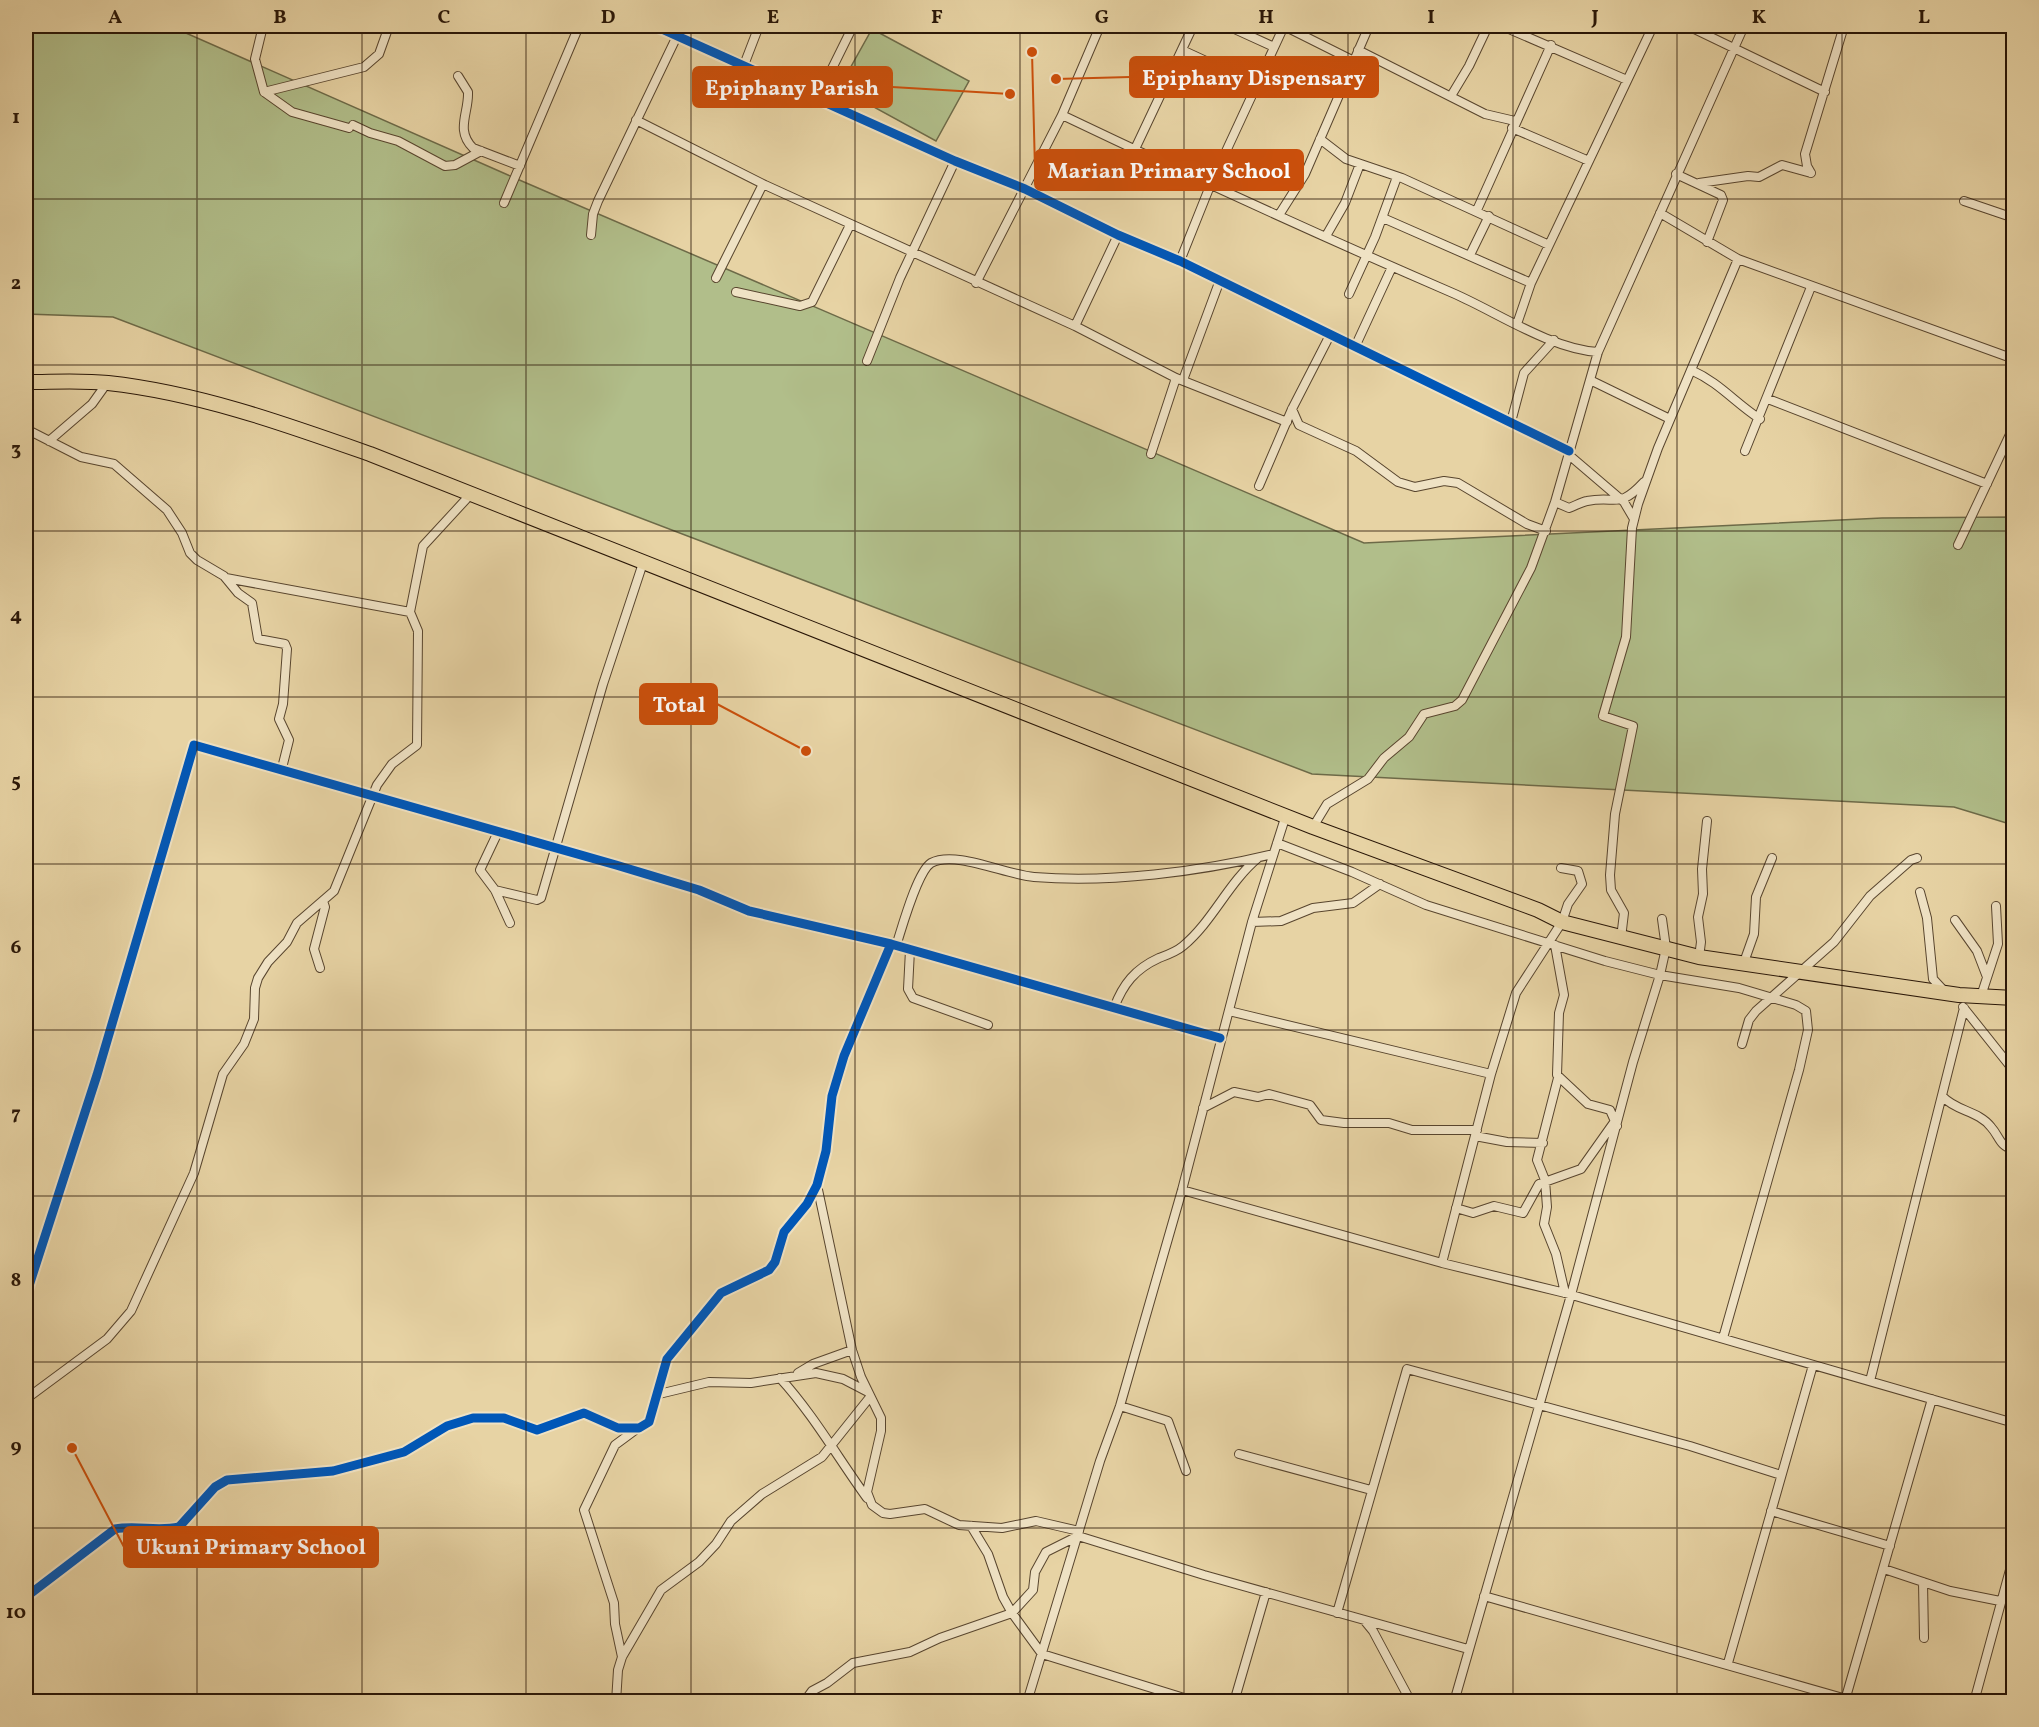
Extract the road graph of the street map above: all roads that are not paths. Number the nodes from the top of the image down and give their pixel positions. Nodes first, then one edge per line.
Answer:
1 (263, 26) edge
2 (389, 26) edge
3 (579, 26) edge
4 (655, 26) edge
5 (678, 26) edge
6 (759, 26) edge
7 (853, 26) edge
8 (1101, 26) edge
9 (1193, 26) edge
10 (1228, 26) edge
11 (1284, 26) edge
12 (1369, 26) edge
13 (1488, 26) edge
14 (1502, 26) edge
15 (1653, 26) edge
16 (1688, 26) edge
17 (1744, 26) edge
18 (1845, 26) edge
19 (2001, 26) edge
20 (2013, 31) edge
21 (677, 36) junction
22 (1551, 45) junction
23 (1274, 48) junction
24 (1733, 48) junction
25 (1182, 50) junction
26 (1359, 50) junction
27 (1354, 61) junction
28 (744, 65) junction
29 (458, 76) dead end
30 (1627, 80) junction
31 (264, 92) junction
32 (1825, 92) junction
33 (1251, 95) junction
34 (1451, 96) junction
35 (817, 99) junction
36 (1062, 115) junction
37 (636, 120) junction
38 (1513, 124) junction
39 (1320, 139) junction
40 (1136, 150) junction
41 (482, 151) junction
42 (955, 161) junction
43 (1589, 161) junction
44 (1360, 164) junction
45 (520, 166) junction
46 (1676, 174) junction
47 (1397, 177) junction
48 (1699, 183) junction
49 (763, 184) junction
50 (1210, 186) junction
51 (1025, 189) junction
52 (1964, 201) dead end
53 (504, 203) dead end
54 (1476, 210) junction
55 (1660, 213) junction
56 (1279, 215) junction
57 (1489, 216) junction
58 (1383, 218) junction
59 (2013, 218) edge
60 (850, 225) junction
61 (591, 235) dead end
62 (1118, 235) junction
63 (1326, 236) junction
64 (1707, 242) junction
65 (1549, 245) junction
66 (912, 251) junction
67 (1365, 254) junction
68 (1470, 255) junction
69 (1738, 259) junction
70 (1180, 261) junction
71 (1392, 267) junction
72 (716, 278) dead end
73 (1220, 280) junction
74 (976, 283) junction
75 (1531, 283) junction
76 (1811, 287) junction
77 (736, 292) dead end
78 (1348, 294) dead end
79 (1517, 324) junction
80 (1075, 326) junction
81 (1330, 335) junction
82 (1554, 340) junction
83 (1354, 347) junction
84 (1598, 352) junction
85 (2013, 359) edge
86 (867, 361) dead end
87 (1691, 370) junction
88 (1180, 379) junction
89 (1590, 380) junction
90 (26, 382) edge
91 (107, 383) junction
92 (1768, 399) junction
93 (1292, 409) junction
94 (1670, 419) junction
95 (1760, 419) junction
96 (1287, 422) junction
97 (1510, 422) junction
98 (2013, 426) edge
99 (26, 429) edge
100 (49, 441) junction
101 (1745, 452) dead end
102 (1569, 453) junction
103 (1151, 454) dead end
104 (1648, 478) junction
105 (1987, 484) junction
106 (1259, 486) dead end
107 (470, 495) junction
108 (1622, 500) junction
109 (1555, 502) junction
110 (1634, 519) junction
111 (1546, 531) junction
112 (1958, 545) dead end
113 (643, 563) junction
114 (226, 578) junction
115 (410, 612) junction
116 (282, 768) junction
117 (373, 795) junction
118 (1286, 815) junction
119 (1707, 821) dead end
120 (1312, 827) junction
121 (498, 832) junction
122 (1276, 843) junction
123 (553, 848) junction
124 (1273, 854) junction
125 (1260, 857) junction
126 (1772, 858) dead end
127 (1917, 858) dead end
128 (1561, 868) dead end
129 (1380, 884) junction
130 (495, 890) junction
131 (1920, 892) dead end
132 (323, 901) junction
133 (1996, 906) dead end
134 (1662, 919) dead end
135 (1955, 920) dead end
136 (1252, 922) junction
137 (1562, 922) junction
138 (510, 923) dead end
139 (1621, 938) junction
140 (1552, 944) junction
141 (893, 945) junction
142 (1666, 948) junction
143 (910, 950) junction
144 (1699, 957) junction
145 (1743, 965) junction
146 (320, 968) dead end
147 (1800, 973) junction
148 (1660, 975) junction
149 (1987, 977) junction
150 (1981, 996) junction
151 (1774, 998) junction
152 (2013, 998) edge
153 (1957, 999) junction
154 (1114, 1008) junction
155 (1229, 1011) junction
156 (988, 1025) dead end
157 (1220, 1038) junction
158 (1742, 1044) dead end
159 (2013, 1071) edge
160 (1491, 1074) junction
161 (1558, 1078) junction
162 (1943, 1097) junction
163 (1203, 1108) junction
164 (1616, 1124) junction
165 (1476, 1133) junction
166 (1543, 1143) junction
167 (2013, 1150) edge
168 (1545, 1180) junction
169 (817, 1185) junction
170 (1182, 1190) junction
171 (1456, 1208) junction
172 (1442, 1263) junction
173 (1568, 1294) junction
174 (26, 1295) edge
175 (1724, 1338) junction
176 (852, 1350) junction
177 (1813, 1365) junction
178 (795, 1375) junction
179 (780, 1378) junction
180 (1870, 1382) junction
181 (659, 1394) junction
182 (869, 1395) junction
183 (26, 1399) edge
184 (1932, 1399) junction
185 (1539, 1405) junction
186 (1120, 1406) junction
187 (2013, 1423) edge
188 (639, 1428) junction
189 (831, 1449) junction
190 (1239, 1454) dead end
191 (1186, 1471) dead end
192 (1781, 1475) junction
193 (1371, 1490) junction
194 (870, 1501) junction
195 (1771, 1511) junction
196 (971, 1526) junction
197 (1078, 1534) junction
198 (1890, 1546) junction
199 (2013, 1555) edge
200 (1884, 1569) junction
201 (1923, 1582) junction
202 (1266, 1592) junction
203 (1484, 1596) junction
204 (26, 1597) edge
205 (2000, 1601) junction
206 (1012, 1613) junction
207 (1337, 1613) junction
208 (1364, 1620) junction
209 (1924, 1638) dead end
210 (1468, 1649) junction
211 (1042, 1654) junction
212 (622, 1656) junction
213 (1728, 1663) junction
214 (1846, 1698) junction
215 (616, 1701) edge
216 (804, 1701) edge
217 (1027, 1701) edge
218 (1197, 1701) edge
219 (1234, 1701) edge
220 (1411, 1701) edge
221 (1454, 1701) edge
222 (1857, 1701) edge
223 (1974, 1701) edge

1 - 31 street
2 - 31 street
3 - 45 street
4 - 21 street
5 - 21 street
6 - 28 street
7 - 35 street
8 - 36 street
9 - 25 street
10 - 23 street
11 - 23 street
11 - 27 street
12 - 26 street
13 - 34 street
14 - 22 street
15 - 30 street
16 - 24 street
17 - 24 street
18 - 32 street
19 - 20 street
21 - 28 street
21 - 37 street
22 - 30 street
22 - 38 street
23 - 33 street
24 - 32 street
24 - 46 street
25 - 33 street
25 - 40 street
26 - 27 street
26 - 34 street
27 - 39 street
28 - 35 street
29 - 41 street
30 - 43 street
31 - 41 street
32 - 48 street
33 - 50 street
34 - 38 street
35 - 42 street
36 - 40 street
36 - 51 street
37 - 49 street
37 - 61 street
38 - 43 street
38 - 54 street
39 - 44 street
39 - 56 street
40 - 50 street
41 - 45 street
42 - 51 street
42 - 66 street
43 - 65 street
44 - 47 street
44 - 63 street
45 - 53 street
46 - 48 street
46 - 55 street
47 - 54 street
47 - 58 street
48 - 64 street
49 - 60 street
49 - 72 street
50 - 56 street
50 - 70 street
51 - 62 street
51 - 74 street
52 - 59 street
54 - 57 street
55 - 64 street
55 - 84 street
56 - 63 street
57 - 65 street
57 - 68 street
58 - 67 street
58 - 68 street
60 - 66 street
60 - 77 street
62 - 70 street
62 - 80 street
63 - 67 street
64 - 69 street
65 - 75 street
66 - 74 street
66 - 86 street
67 - 71 street
67 - 78 street
68 - 75 street
69 - 76 street
69 - 87 street
70 - 73 street
71 - 79 street
71 - 83 street
73 - 81 street
73 - 88 street
74 - 80 street
75 - 79 street
76 - 85 street
76 - 92 street
79 - 82 street
80 - 88 street
81 - 83 street
81 - 93 street
82 - 84 street
82 - 97 street
83 - 97 street
84 - 89 street
87 - 94 street
87 - 95 street
88 - 96 street
88 - 103 street
89 - 94 street
89 - 102 street
90 - 91 highway
91 - 100 street
91 - 107 highway
92 - 95 street
92 - 105 street
93 - 96 street
93 - 111 street
94 - 104 street
95 - 101 street
96 - 106 street
97 - 102 street
98 - 105 street
99 - 100 street
100 - 114 street
102 - 108 street
102 - 109 street
104 - 108 street
104 - 110 street
105 - 112 street
107 - 113 highway
107 - 115 street
108 - 109 street
108 - 110 street
109 - 111 street
110 - 139 street
111 - 120 street
113 - 118 highway
113 - 123 street
114 - 115 street
114 - 116 street
115 - 117 street
116 - 117 street
116 - 174 street
117 - 121 street
117 - 132 street
118 - 120 highway
118 - 122 street
119 - 144 street
120 - 137 highway
121 - 123 street
121 - 130 street
122 - 124 street
122 - 129 street
123 - 130 street
123 - 141 street
124 - 125 street
124 - 136 street
125 - 141 street
125 - 154 street
126 - 145 street
127 - 147 street
128 - 137 street
129 - 136 street
129 - 140 street
130 - 138 street
131 - 153 street
132 - 146 street
132 - 183 street
133 - 149 street
134 - 142 street
135 - 149 street
136 - 155 street
137 - 139 highway
137 - 140 street
139 - 142 highway
140 - 148 street
140 - 160 street
140 - 161 street
141 - 143 street
141 - 169 street
142 - 144 highway
142 - 148 street
143 - 154 street
143 - 156 street
144 - 145 highway
145 - 147 highway
147 - 151 street
147 - 153 highway
148 - 151 street
148 - 164 street
149 - 150 street
150 - 152 highway
150 - 153 highway
151 - 158 street
151 - 175 street
153 - 159 street
153 - 162 street
154 - 157 street
155 - 157 street
155 - 160 street
157 - 163 street
160 - 165 street
161 - 164 street
161 - 166 street
162 - 167 street
162 - 180 street
163 - 165 street
163 - 170 street
164 - 168 street
164 - 173 street
165 - 166 street
165 - 171 street
166 - 168 street
168 - 171 street
168 - 173 street
169 - 176 street
169 - 181 street
170 - 172 street
170 - 186 street
171 - 172 street
172 - 173 street
173 - 175 street
173 - 185 street
175 - 177 street
176 - 178 street
176 - 182 street
177 - 180 street
177 - 192 street
178 - 179 street
178 - 182 street
179 - 181 street
179 - 189 street
180 - 184 street
181 - 188 street
182 - 189 street
182 - 194 street
184 - 187 street
184 - 198 street
185 - 192 street
185 - 193 street
185 - 203 street
186 - 191 street
186 - 197 street
188 - 204 street
188 - 212 street
189 - 194 street
189 - 212 street
190 - 193 street
192 - 195 street
193 - 207 street
194 - 196 street
195 - 198 street
195 - 213 street
196 - 197 street
196 - 206 street
197 - 202 street
197 - 206 street
197 - 211 street
198 - 200 street
199 - 205 street
200 - 201 street
200 - 214 street
201 - 205 street
201 - 209 street
202 - 207 street
202 - 219 street
203 - 210 street
203 - 213 street
205 - 223 street
206 - 211 street
206 - 216 street
207 - 208 street
208 - 210 street
208 - 220 street
210 - 221 street
211 - 217 street
211 - 218 street
212 - 215 street
213 - 214 street
214 - 222 street

